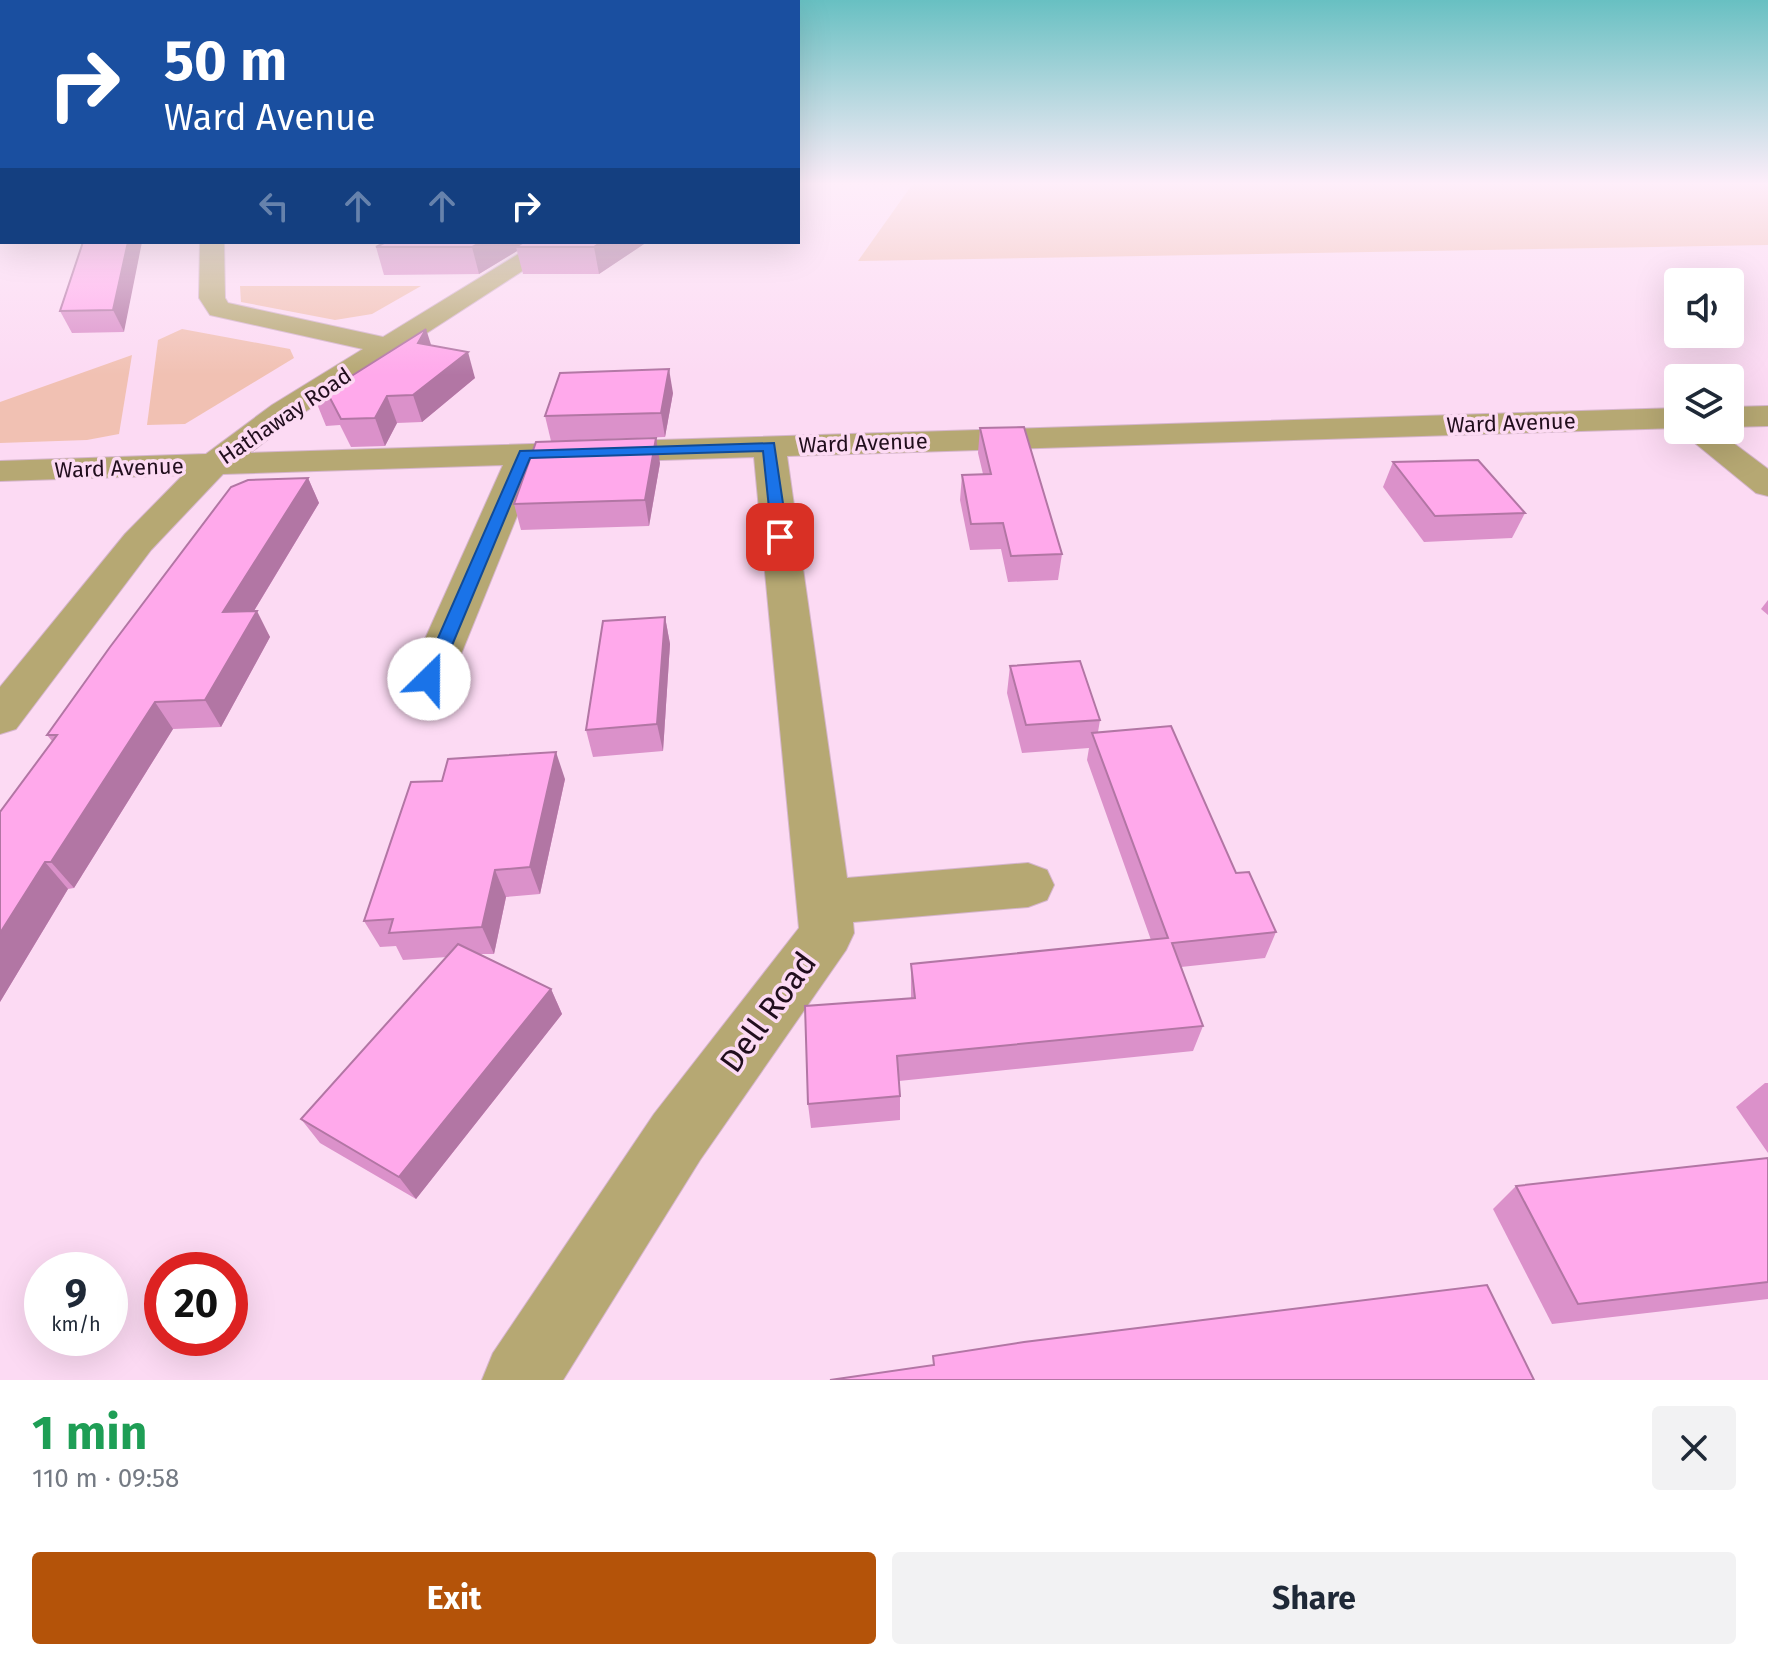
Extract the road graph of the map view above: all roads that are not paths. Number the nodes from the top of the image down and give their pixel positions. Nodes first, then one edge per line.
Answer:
1 (212, 246) edge
2 (548, 246) edge
3 (390, 347) junction
4 (1768, 416) edge
5 (1744, 417) edge
6 (1664, 418) edge
7 (1713, 444) edge
8 (769, 446) junction
9 (525, 454) junction
10 (213, 465) junction
11 (0, 471) edge
12 (1768, 486) edge
13 (429, 679) dead end
14 (0, 718) edge
15 (1028, 885) dead end
16 (823, 902) junction
17 (520, 1380) edge

1 - 3 street
2 - 3 street, Hathaway Road
3 - 10 street, Hathaway Road
4 - 5 street
6 - 8 street, Ward Avenue
7 - 12 street
8 - 9 street, Ward Avenue
8 - 16 street, Dell Road
9 - 10 street, Ward Avenue
9 - 13 street
10 - 11 street, Ward Avenue
10 - 14 street, Hathaway Road
15 - 16 street
16 - 17 street, Dell Road

